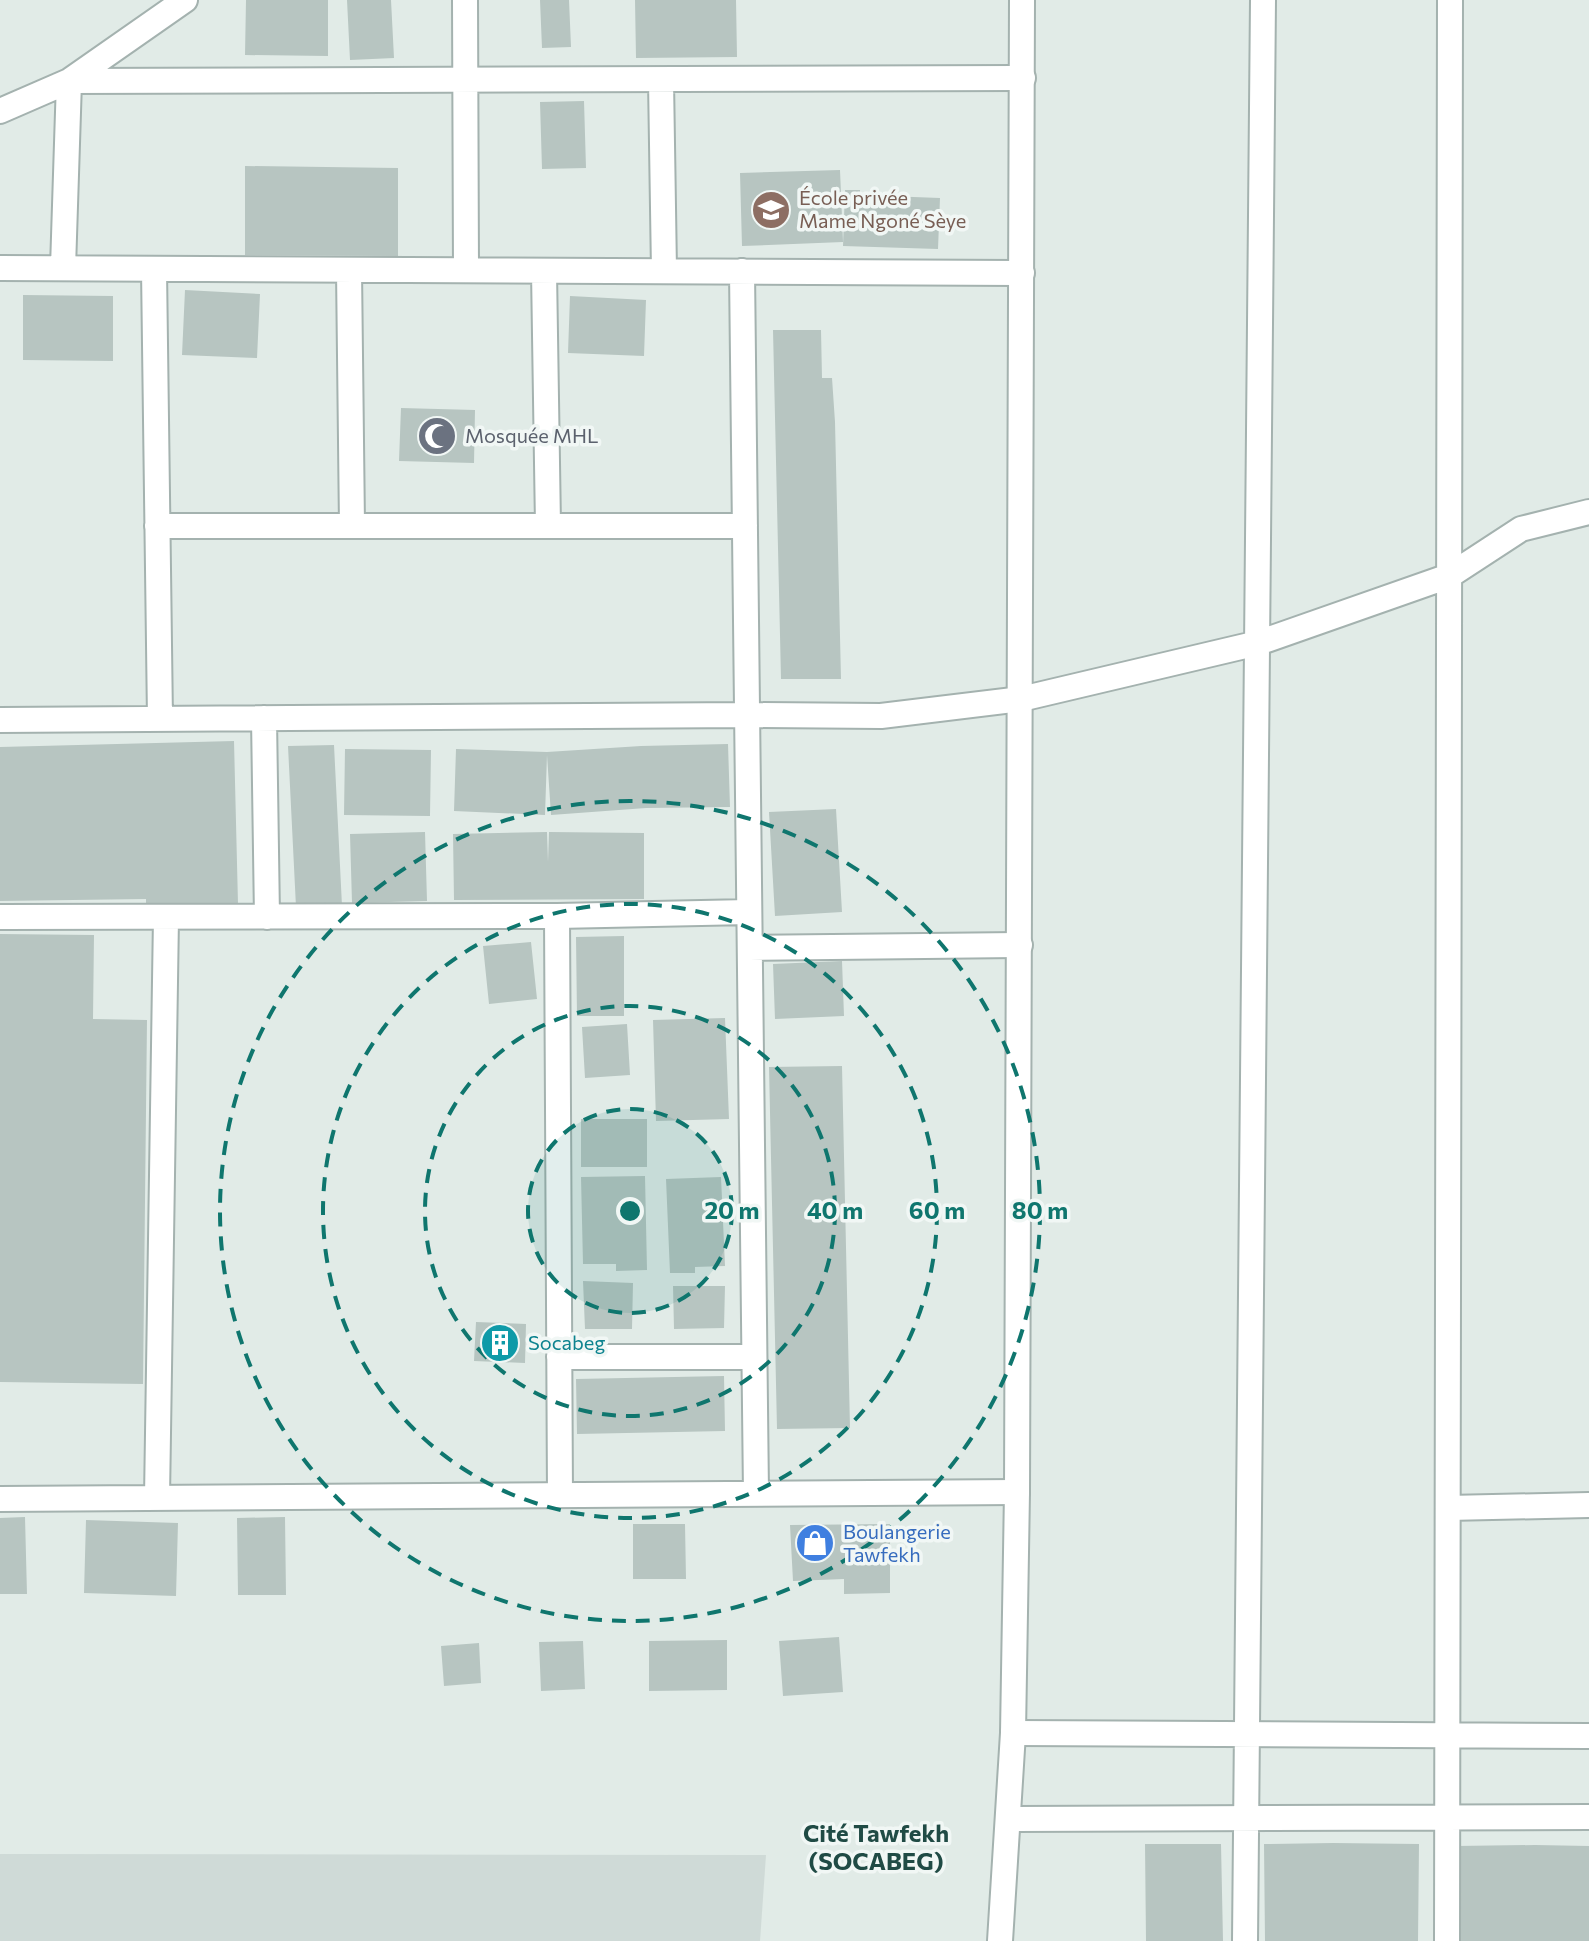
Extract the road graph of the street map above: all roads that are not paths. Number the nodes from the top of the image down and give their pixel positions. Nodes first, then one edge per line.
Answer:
1 (185, 0) edge
2 (465, 0) edge
3 (1022, 0) edge
4 (1263, 0) edge
5 (1450, 0) edge
6 (1023, 78) junction
7 (465, 80) junction
8 (661, 80) junction
9 (69, 81) junction
10 (0, 111) edge
11 (0, 268) edge
12 (63, 268) junction
13 (154, 269) junction
14 (349, 270) junction
15 (466, 270) junction
16 (544, 271) junction
17 (664, 271) junction
18 (742, 271) junction
19 (1022, 273) junction
20 (1589, 512) edge
21 (157, 526) junction
22 (352, 526) junction
23 (548, 526) junction
24 (745, 526) junction
25 (1449, 576) junction
26 (1258, 643) junction
27 (1021, 699) junction
28 (747, 715) junction
29 (264, 718) junction
30 (160, 719) junction
31 (0, 720) edge
32 (749, 912) junction
33 (557, 916) junction
34 (0, 917) edge
35 (166, 917) junction
36 (267, 917) junction
37 (1020, 945) junction
38 (750, 948) junction
39 (559, 1357) junction
40 (754, 1357) junction
41 (1017, 1492) junction
42 (756, 1494) junction
43 (560, 1495) junction
44 (157, 1498) junction
45 (0, 1499) edge
46 (1589, 1505) edge
47 (1448, 1508) junction
48 (1013, 1733) junction
49 (1247, 1734) junction
50 (1448, 1735) junction
51 (1589, 1736) edge
52 (1447, 1817) junction
53 (1589, 1817) edge
54 (1246, 1818) junction
55 (1008, 1819) junction
56 (1000, 1941) edge
57 (1245, 1941) edge
58 (1447, 1941) edge

1 - 9 street
2 - 7 street
3 - 6 street
4 - 26 street
5 - 25 street
6 - 8 street
6 - 19 street
7 - 8 street
7 - 9 street
7 - 15 street
8 - 17 street
9 - 10 street
9 - 12 street
11 - 12 street
12 - 13 street
13 - 14 street
13 - 21 street
14 - 15 street
14 - 22 street
15 - 16 street
16 - 17 street
16 - 23 street
17 - 18 street
18 - 19 street
18 - 24 street
19 - 27 street
20 - 25 street
21 - 22 street
21 - 30 street
22 - 23 street
23 - 24 street
24 - 28 street
25 - 26 street
25 - 47 street
26 - 27 street
26 - 49 street
27 - 28 street
27 - 37 street
28 - 29 street
28 - 32 street
29 - 30 street
29 - 36 street
30 - 31 street
32 - 33 street
32 - 38 street
33 - 36 street
33 - 39 street
34 - 35 street
35 - 36 street
35 - 44 street
37 - 38 street
37 - 41 street
38 - 40 street
39 - 40 street
39 - 43 street
40 - 42 street
41 - 42 street
41 - 48 street
42 - 43 street
43 - 44 street
44 - 45 street
46 - 47 street
47 - 50 street
48 - 49 street
48 - 55 street
49 - 50 street
49 - 54 street
50 - 51 street
50 - 52 street
52 - 53 street
52 - 54 street
52 - 58 street
54 - 55 street
54 - 57 street
55 - 56 street

